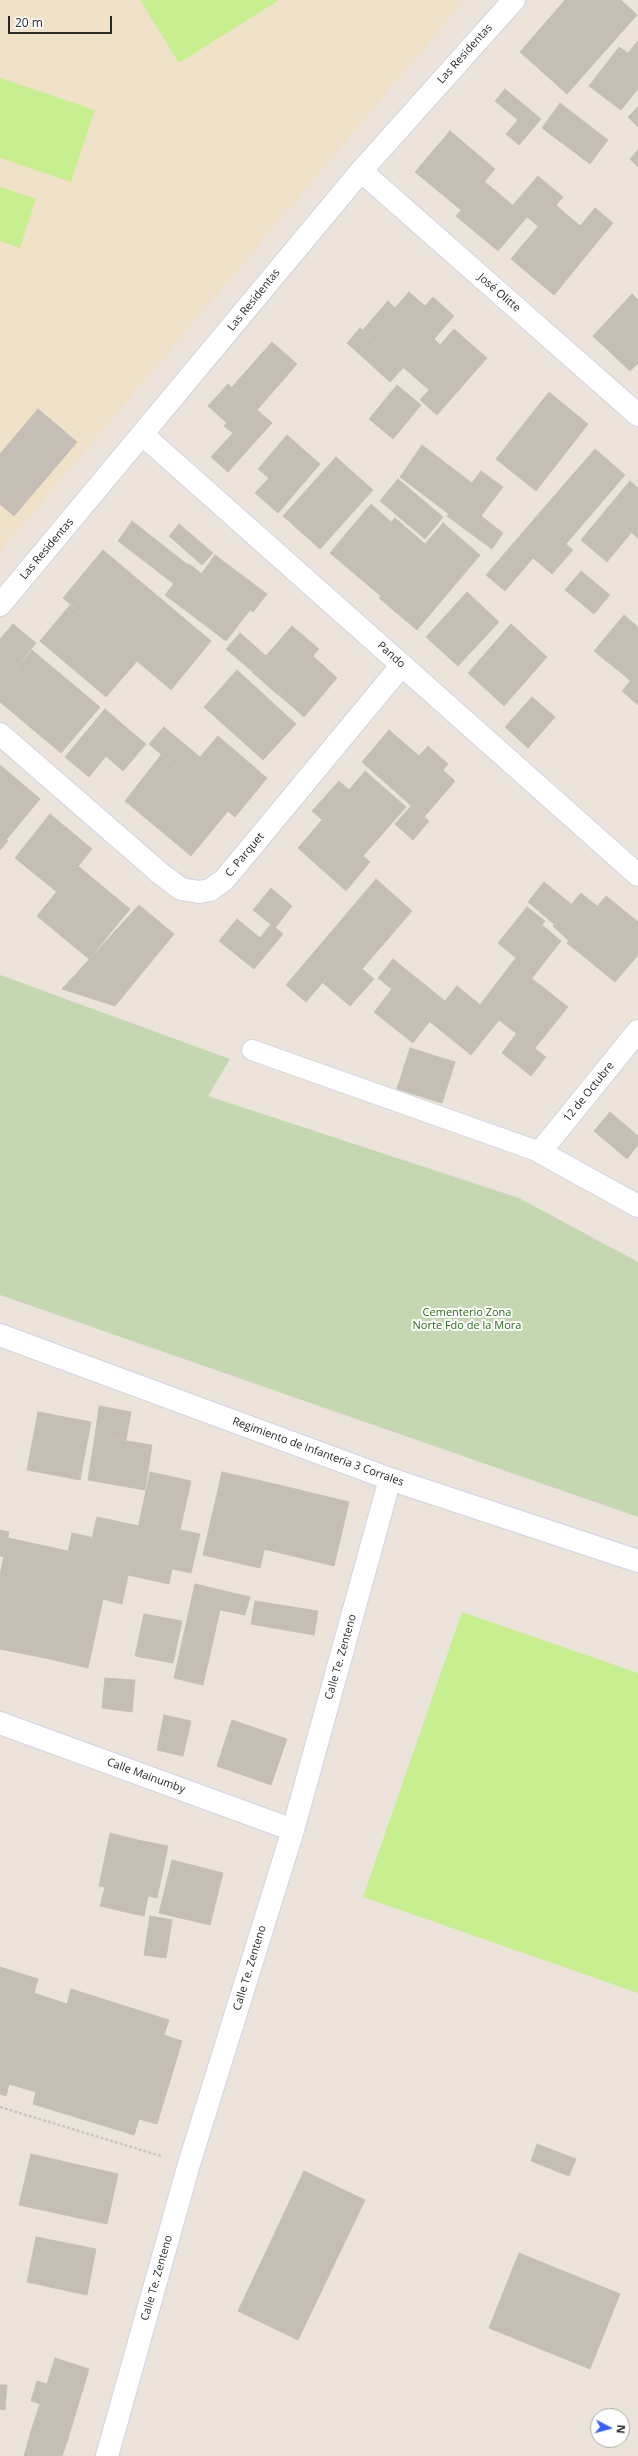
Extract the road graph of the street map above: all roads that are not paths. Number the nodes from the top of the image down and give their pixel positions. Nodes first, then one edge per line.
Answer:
1 (514, 0) edge
2 (361, 171) junction
3 (638, 415) edge
4 (143, 435) junction
5 (0, 605) edge
6 (402, 665) junction
7 (0, 734) edge
8 (638, 875) edge
9 (638, 1031) edge
10 (252, 1050) dead end
11 (540, 1152) junction
12 (638, 1206) edge
13 (0, 1335) edge
14 (390, 1479) junction
15 (638, 1561) edge
16 (0, 1723) edge
17 (292, 1830) junction
18 (107, 2456) edge

1 - 2 street, Las Residentas
2 - 3 street, José Olitte
2 - 4 street, Las Residentas
4 - 5 street, Las Residentas
4 - 6 street, Pando
6 - 7 street, C. Parquet
6 - 8 street, Pando
9 - 11 street, 12 de Octubre
10 - 11 lane
11 - 12 street
13 - 14 street, Regimiento de Infanteria 3 Corrales
14 - 15 street, Regimiento de Infanteria 3 Corrales
14 - 17 street, Calle Te. Zenteno
16 - 17 street, Calle Mainumby
17 - 18 street, Calle Te. Zenteno

